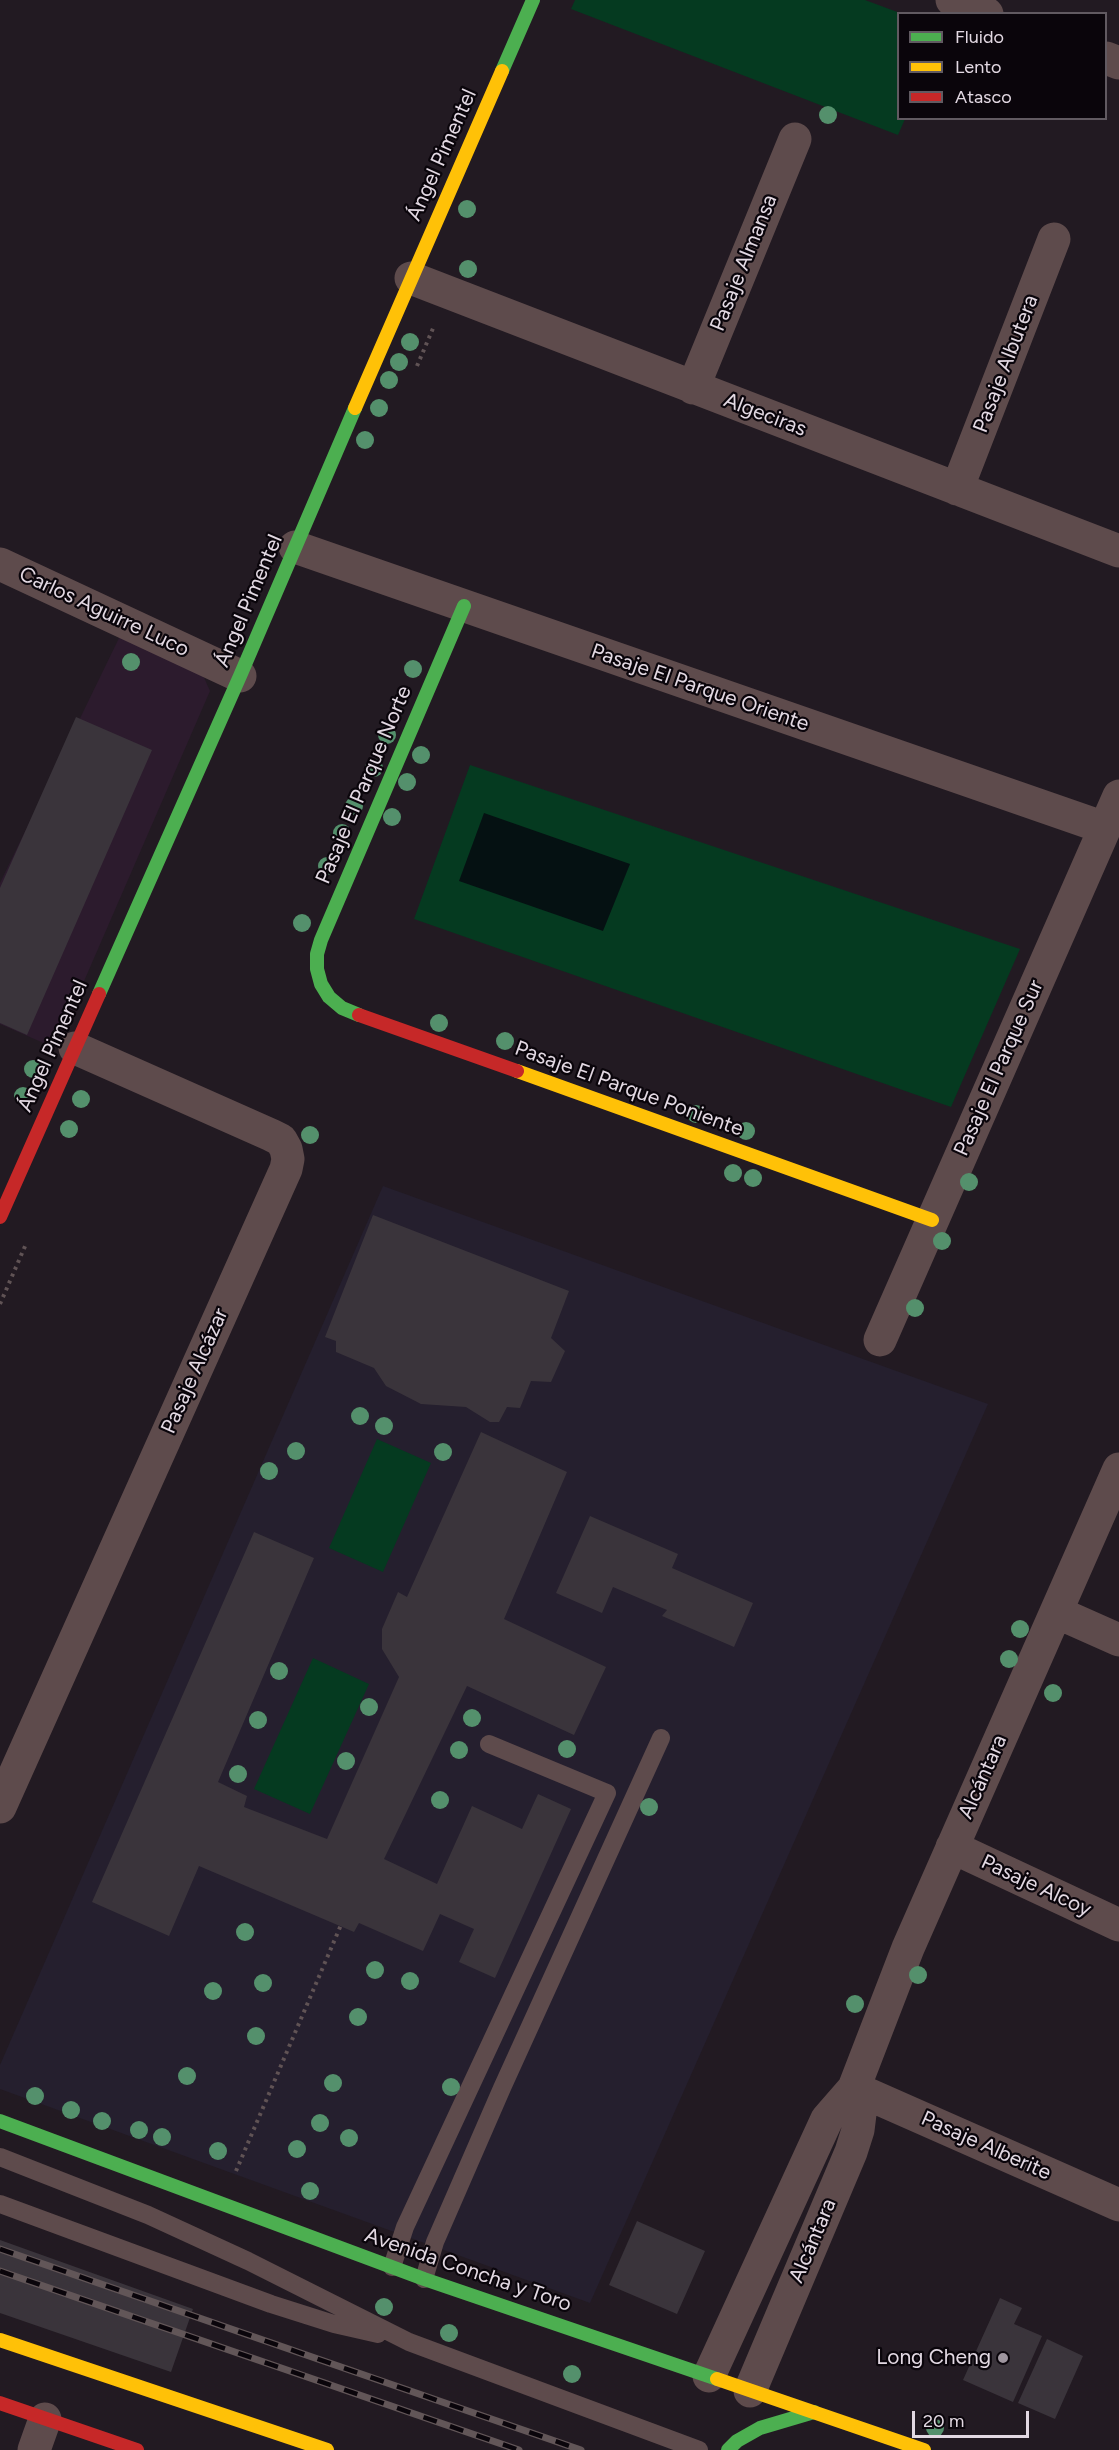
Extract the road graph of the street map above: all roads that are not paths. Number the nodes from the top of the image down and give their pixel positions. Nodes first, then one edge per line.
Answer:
1 (533, 0) edge
2 (952, 0) edge
3 (983, 12) edge
4 (795, 139) dead end
5 (1054, 239) dead end
6 (411, 278) junction
7 (693, 388) junction
8 (957, 489) junction
9 (295, 547) junction
10 (1119, 551) edge
11 (0, 564) edge
12 (464, 606) junction
13 (240, 676) junction
14 (1119, 796) edge
15 (1105, 828) junction
16 (321, 984) joint
17 (75, 1048) junction
18 (1, 1214) edge
19 (932, 1220) junction
20 (880, 1340) dead end
21 (1119, 1469) edge
22 (1056, 1612) junction
23 (1119, 1640) edge
24 (661, 1738) dead end
25 (489, 1744) dead end
26 (0, 1807) edge
27 (952, 1847) junction
28 (1119, 1925) edge
29 (854, 2088) junction
30 (0, 2121) edge
31 (0, 2157) edge
32 (0, 2204) edge
33 (1119, 2205) edge
34 (392, 2267) junction
35 (424, 2279) junction
36 (0, 2340) edge
37 (409, 2342) junction
38 (709, 2376) junction
39 (750, 2391) junction
40 (0, 2403) edge
41 (814, 2412) junction
42 (45, 2419) junction
43 (34, 2450) edge
44 (137, 2450) edge
45 (327, 2450) edge
46 (699, 2450) edge
47 (728, 2450) edge
48 (924, 2450) edge

1 - 6 street, Ángel Pimentel
2 - 3 street
4 - 7 street, Pasaje Almansa
5 - 8 street, Pasaje Albutera
6 - 7 street, Algeciras
6 - 9 street, Ángel Pimentel
7 - 8 street, Algeciras
8 - 10 street, Algeciras
9 - 12 street, Pasaje El Parque Oriente
9 - 13 street, Ángel Pimentel
11 - 13 street, Carlos Aguirre Luco
12 - 15 street, Pasaje El Parque Oriente
12 - 16 street, Pasaje El Parque Norte
13 - 17 street, Ángel Pimentel
14 - 15 street, Pasaje El Parque Sur
15 - 19 street, Pasaje El Parque Sur
16 - 19 street, Pasaje El Parque Poniente
17 - 18 street, Ángel Pimentel
17 - 26 street, Pasaje Alcázar
19 - 20 street, Pasaje El Parque Sur
21 - 22 street, Alcántara
22 - 23 street
22 - 27 street, Alcántara
24 - 35 lane
25 - 34 lane
27 - 28 street, Pasaje Alcoy
27 - 29 street, Alcántara
29 - 33 street, Pasaje Alberite
29 - 38 street, Alcántara
29 - 39 street, Alcántara
30 - 34 street, Avenida Concha y Toro
31 - 37 lane
32 - 37 lane
34 - 35 street, Avenida Concha y Toro
35 - 38 street, Avenida Concha y Toro
36 - 45 street
37 - 46 lane
38 - 39 street, Avenida Concha y Toro
39 - 41 street, Avenida Concha y Toro
40 - 42 street
41 - 47 street
41 - 48 street, Avenida Concha y Toro
42 - 43 street
42 - 44 street

